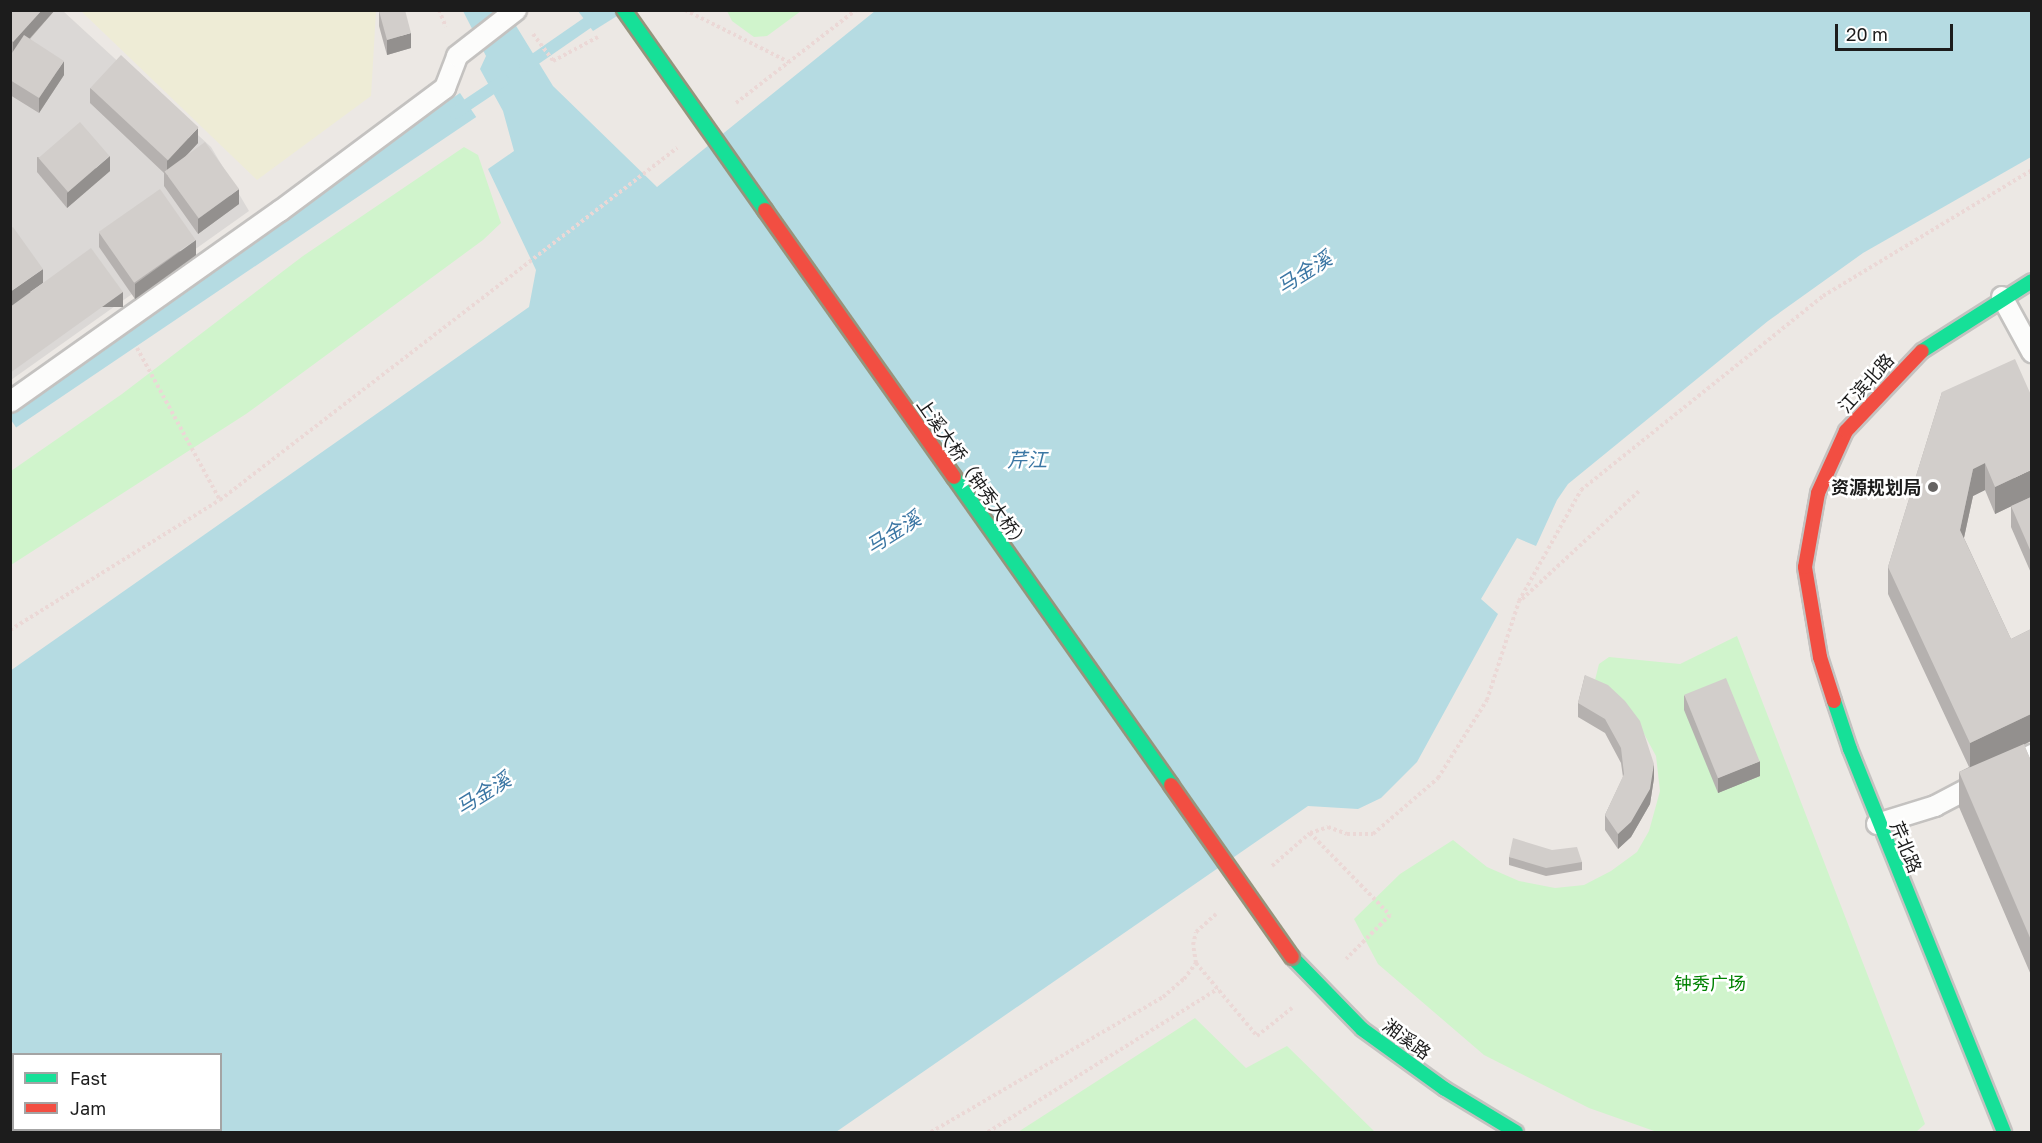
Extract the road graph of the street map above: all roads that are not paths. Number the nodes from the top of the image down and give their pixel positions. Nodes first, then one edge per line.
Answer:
1 (624, 10) edge
2 (516, 11) edge
3 (2031, 281) edge
4 (2002, 297) junction
5 (2031, 352) edge
6 (10, 402) edge
7 (1805, 567) joint
8 (2031, 755) edge
9 (1877, 824) junction
10 (1292, 957) joint
11 (1516, 1132) edge
12 (2004, 1132) edge

1 - 10 main road, 上溪大桥（钟秀大桥）, bridge
2 - 6 lane
3 - 4 main road, 江滨北路
4 - 5 lane
4 - 7 main road, 江滨北路
7 - 9 main road, 芹北路
8 - 9 lane
9 - 12 main road, 芹北路
10 - 11 main road, 湘溪路

